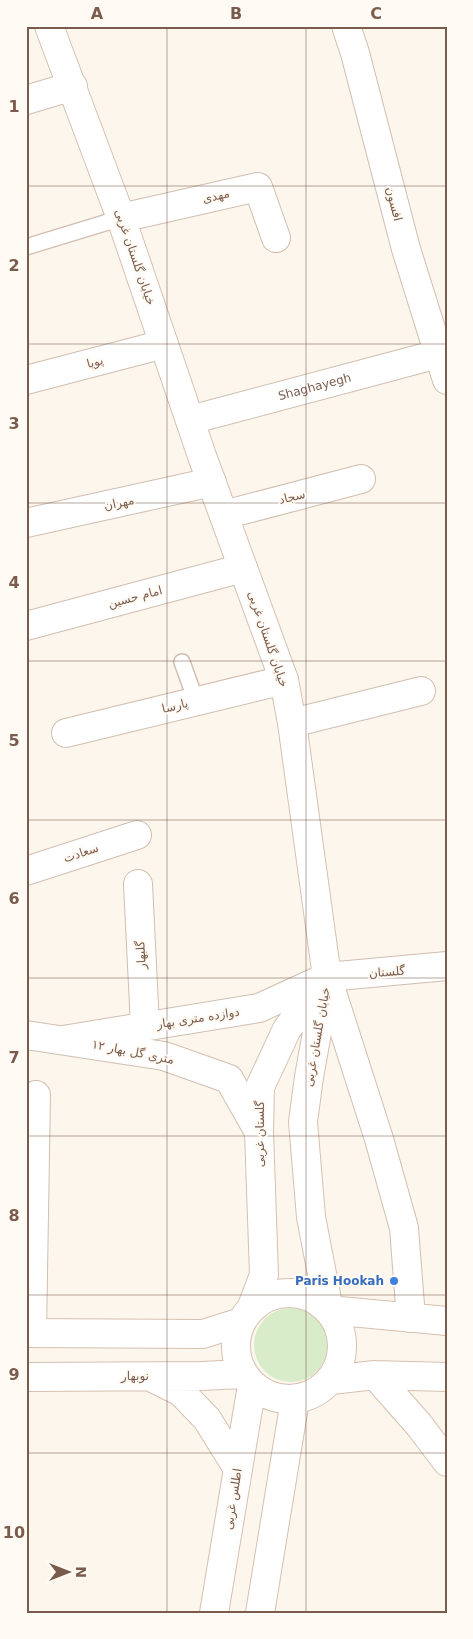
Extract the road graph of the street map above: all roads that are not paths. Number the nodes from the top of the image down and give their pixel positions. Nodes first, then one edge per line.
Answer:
1 (49, 26) edge
2 (346, 26) edge
3 (73, 86) junction
4 (26, 100) edge
5 (122, 218) junction
6 (276, 238) dead end
7 (26, 247) edge
8 (164, 344) junction
9 (438, 354) junction
10 (26, 380) edge
11 (447, 380) edge
12 (190, 420) junction
13 (362, 479) dead end
14 (212, 482) junction
15 (224, 515) junction
16 (26, 523) edge
17 (243, 568) junction
18 (26, 626) edge
19 (182, 662) dead end
20 (284, 680) junction
21 (420, 691) dead end
22 (196, 701) junction
23 (292, 723) junction
24 (66, 733) dead end
25 (137, 835) dead end
26 (26, 871) edge
27 (138, 884) dead end
28 (447, 966) edge
29 (327, 977) junction
30 (145, 1026) junction
31 (26, 1035) edge
32 (63, 1040) junction
33 (36, 1095) dead end
34 (259, 1132) junction
35 (329, 1310) junction
36 (246, 1315) junction
37 (411, 1318) junction
38 (447, 1321) edge
39 (29, 1333) edge
40 (375, 1375) junction
41 (149, 1376) junction
42 (26, 1377) edge
43 (447, 1377) edge
44 (248, 1379) junction
45 (331, 1380) junction
46 (295, 1400) junction
47 (447, 1462) edge
48 (238, 1469) junction
49 (214, 1613) edge
50 (260, 1613) edge

1 - 3 street, خیابان گلستان غربی
2 - 9 street, افسون
3 - 4 street
3 - 5 street, خیابان گلستان غربی
5 - 6 street, مهدی
5 - 7 lane
5 - 8 street, خیابان گلستان غربی
8 - 10 street, پویا
8 - 12 street, خیابان گلستان غربی
9 - 11 street, افسون
9 - 12 street, Shaghayegh
12 - 14 street, خیابان گلستان غربی
13 - 15 street, سجاد
14 - 15 street, خیابان گلستان غربی
14 - 16 street, مهران
15 - 17 street, خیابان گلستان غربی
17 - 18 street, امام حسین
17 - 20 street, خیابان گلستان غربی
19 - 22 lane
20 - 22 street, پارسا
20 - 23 street, خیابان گلستان غربی
21 - 23 street
22 - 24 street, پارسا
23 - 29 street, خیابان گلستان غربی
25 - 26 street, سعادت
27 - 30 street, گلبهار
28 - 29 street, گلستان
29 - 30 street, دوازده متری بهار
29 - 34 street, گلستان غربی
29 - 35 street, خیابان گلستان غربی
29 - 37 street
30 - 32 street, دوازده متری بهار
31 - 32 street, ۱۲ متری گل بهار
32 - 34 street, ۱۲ متری گل بهار
33 - 39 street
34 - 36 street, گلستان غربی
35 - 36 street
35 - 37 street
35 - 45 street
36 - 39 street
36 - 44 street
37 - 38 street
40 - 43 street
40 - 45 street
40 - 47 street
41 - 42 street, نوبهار
41 - 44 street, نوبهار
41 - 48 street
44 - 46 street
44 - 48 street, اطلس غربی
45 - 46 street
46 - 50 street
48 - 49 street, اطلس غربی

